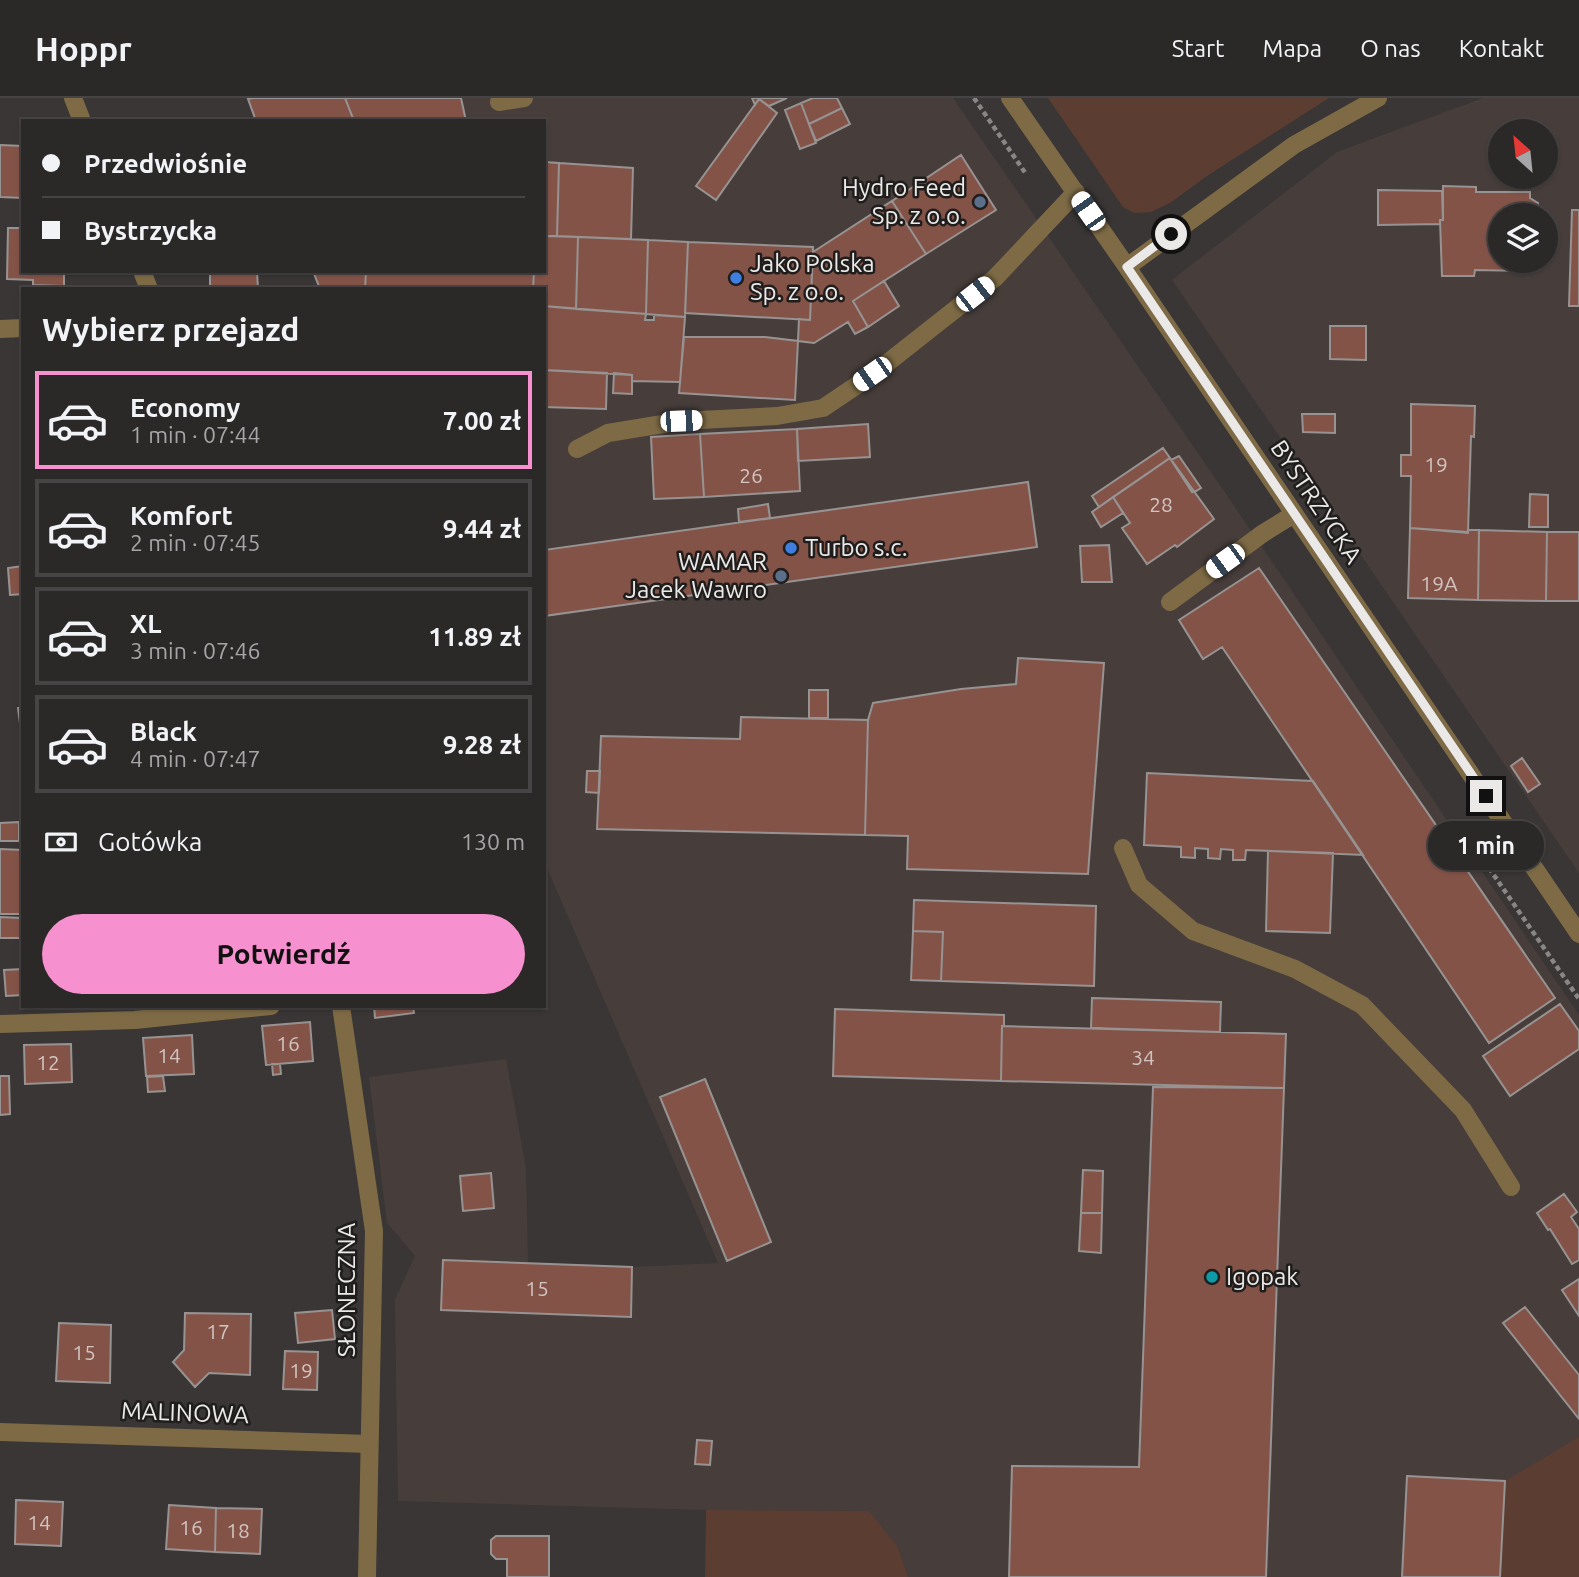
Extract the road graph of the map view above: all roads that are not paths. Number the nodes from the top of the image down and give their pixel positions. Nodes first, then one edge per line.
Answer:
1 (73, 98) edge
2 (524, 98) edge
3 (1010, 98) edge
4 (1378, 98) edge
5 (499, 102) dead end
6 (81, 119) edge
7 (1076, 192) junction
8 (1127, 267) junction
9 (21, 328) edge
10 (0, 329) edge
11 (577, 449) dead end
12 (1294, 513) junction
13 (1170, 602) dead end
14 (1123, 848) dead end
15 (1579, 934) edge
16 (252, 1008) edge
17 (341, 1008) edge
18 (0, 1024) edge
19 (1511, 1187) dead end
20 (0, 1432) edge
21 (369, 1444) junction
22 (367, 1577) edge

1 - 6 street
2 - 5 street
3 - 7 street, BYSTRZYCKA
4 - 8 street
7 - 8 street, BYSTRZYCKA
7 - 11 street
8 - 12 street, BYSTRZYCKA
9 - 10 street
12 - 13 street
12 - 15 street, BYSTRZYCKA
14 - 19 street
16 - 18 street
17 - 21 street, SŁONECZNA
20 - 21 street, MALINOWA
21 - 22 street, SŁONECZNA

